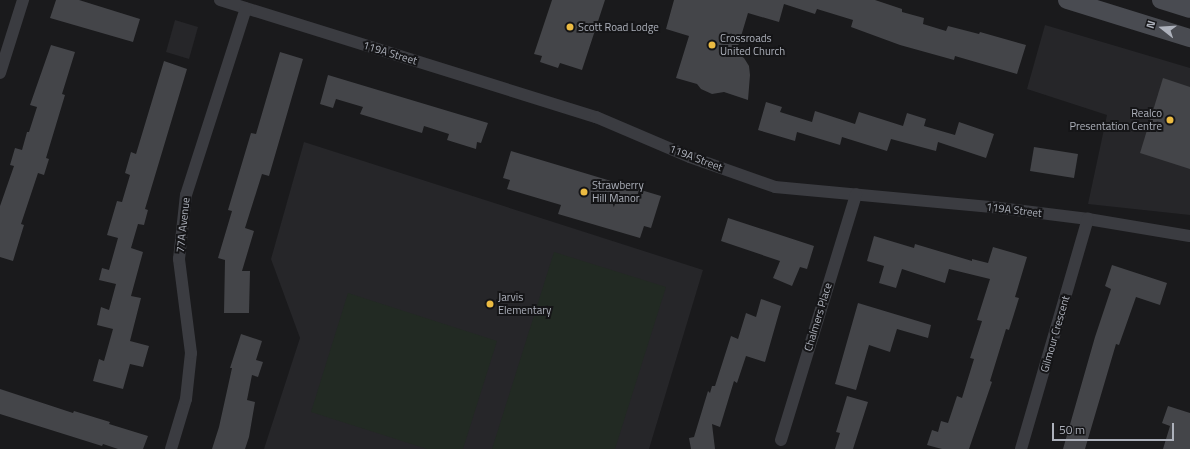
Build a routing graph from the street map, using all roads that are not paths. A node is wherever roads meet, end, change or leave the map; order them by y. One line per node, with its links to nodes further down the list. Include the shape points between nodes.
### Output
1 (24, 0): 8 (street)
2 (220, 0): 5 (street, 119A Street)
3 (1067, 0): 7 (main road)
4 (1161, 0): 6 (main road)
5 (246, 8): 9 (street, 119A Street, via 596,117 690,157 776,187); 13 (street, 77A Avenue, via 186,195 179,259 191,353 186,399)
6 (1190, 9)
7 (1190, 38)
8 (0, 73)
9 (856, 194): 10 (street, 119A Street); 12 (street, Chalmers Place)
10 (1088, 219): 11 (street, 119A Street); 14 (street, Gilmour Crescent)
11 (1190, 236)
12 (781, 440)
13 (171, 449)
14 (1021, 449)

